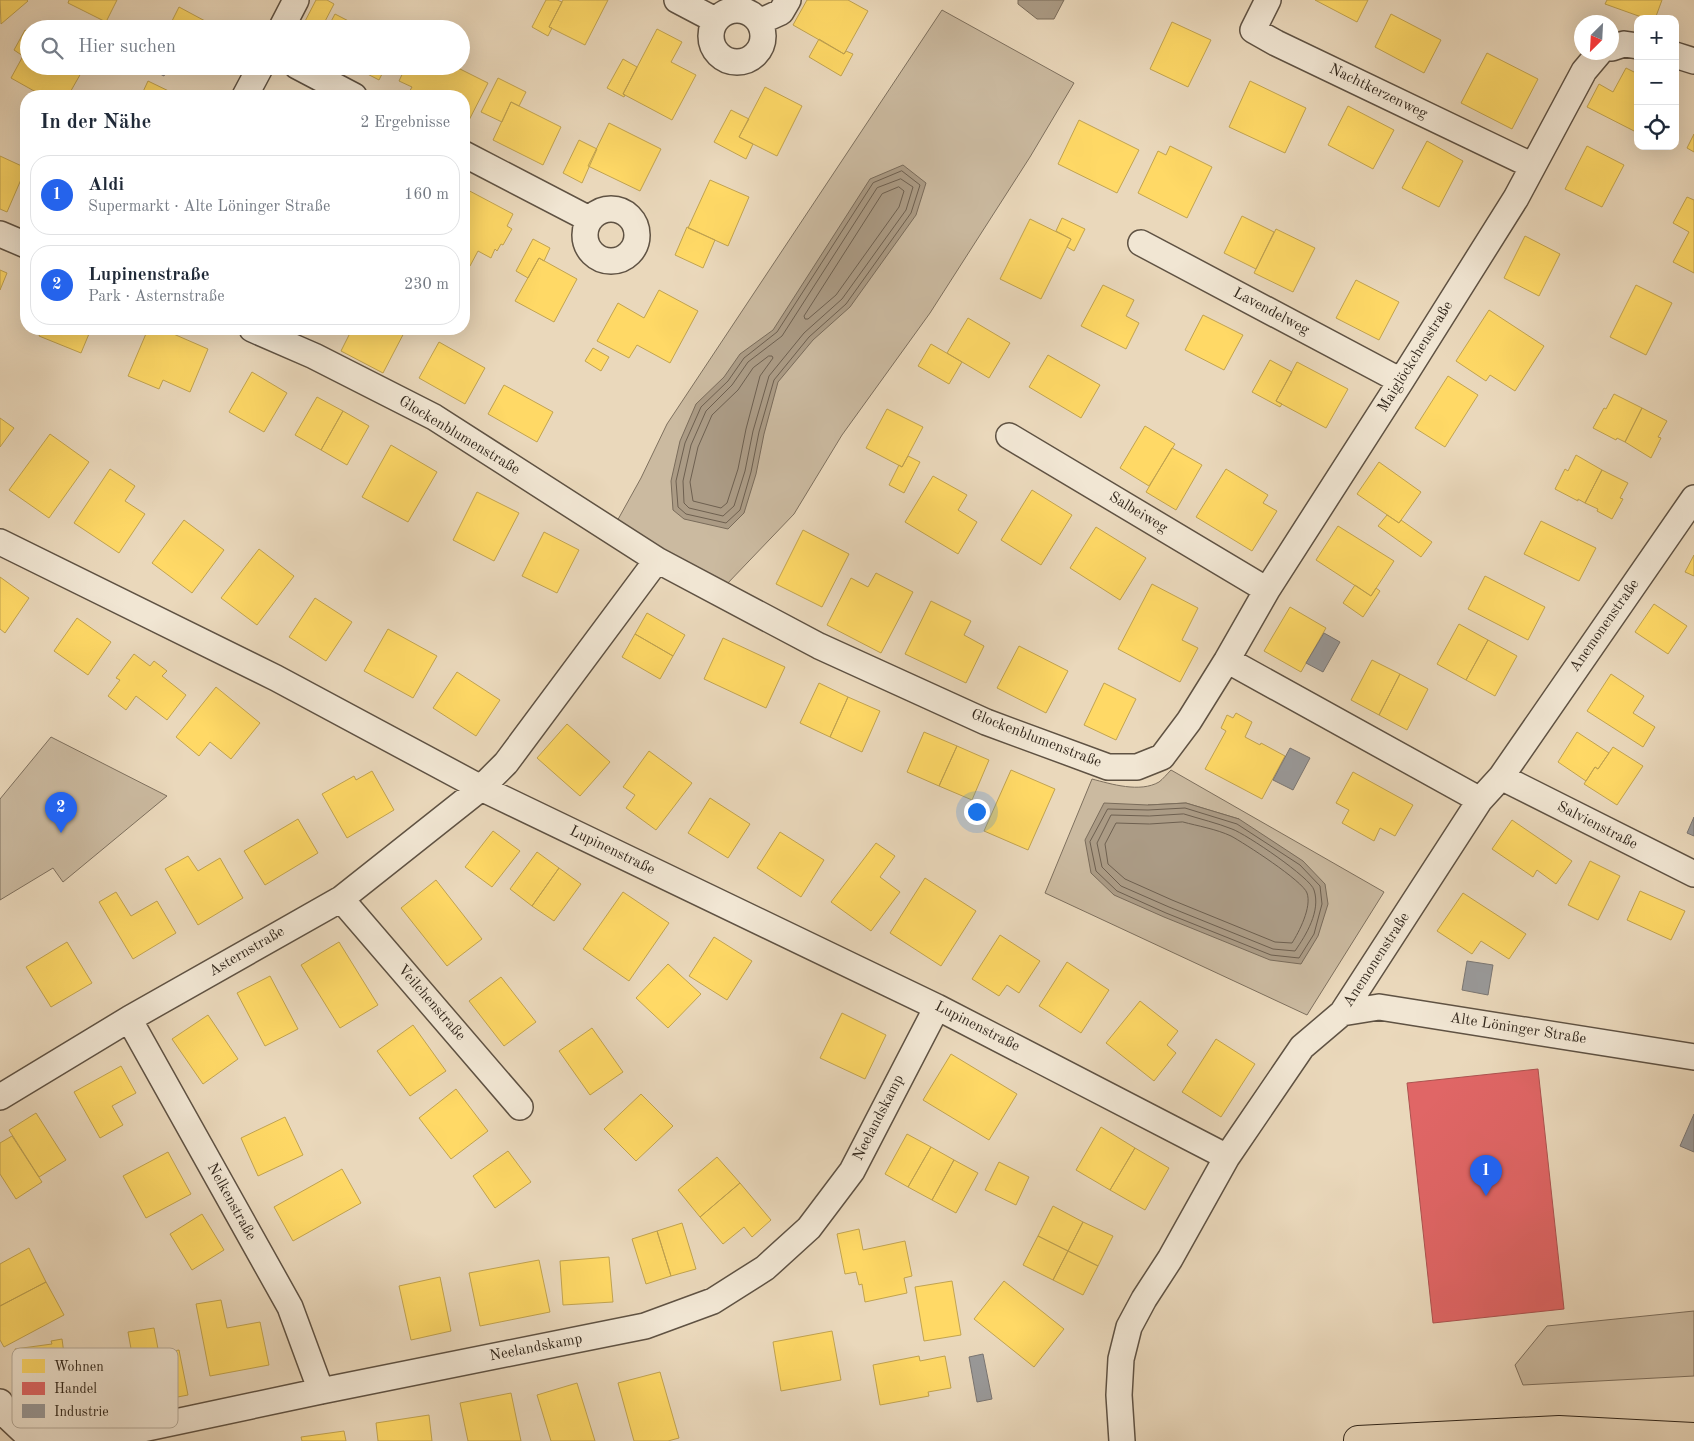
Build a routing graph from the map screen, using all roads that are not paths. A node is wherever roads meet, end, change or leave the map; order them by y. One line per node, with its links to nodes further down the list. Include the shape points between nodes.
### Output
1 (296, 0): 5 (street)
2 (677, 0): 6 (street)
3 (788, 0): 7 (street, via 781,12)
4 (1268, 0): 18 (street, Nachtkerzenweg, via 1253,30)
5 (286, 20)
6 (716, 20): 7 (street, via 728,11 741,9 754,15); 7 (street, via 710,39 720,57 730,62 754,57 762,47 764,37)
7 (759, 22)
8 (1634, 45): 9 (street)
9 (1619, 46)
10 (1679, 56): 12 (street)
11 (1593, 60): 18 (street, Maiglöckchenstraße, via 1584,71)
12 (1694, 61)
13 (256, 75): 15 (street)
14 (314, 75): 16 (street)
15 (247, 90)
16 (343, 90)
17 (470, 157): 19 (street)
18 (1533, 166): 24 (street, Maiglöckchenstraße)
19 (589, 219)
20 (0, 234): 21 (street)
21 (20, 242)
22 (1142, 243): 24 (street, Lavendelweg)
23 (266, 335): 28 (street, Glockenblumenstraße, via 434,417)
24 (1401, 381): 29 (street, Maiglöckchenstraße)
25 (1009, 436): 29 (street, Salbeiweg)
26 (1694, 498): 31 (street, Anemonenstraße)
27 (0, 542): 32 (street, Lupinenstraße, via 276,678)
28 (657, 560): 30 (street, Glockenblumenstraße, via 819,646 986,722 1108,767 1137,768 1162,757); 32 (street, via 506,763)
29 (1267, 590): 30 (street, Maiglöckchenstraße)
30 (1227, 660): 33 (street)
31 (1501, 777): 33 (street, Anemonenstraße); 34 (street, Salvienstraße)
32 (481, 788): 35 (street, Asternstraße); 36 (street, Lupinenstraße)
33 (1480, 800): 37 (street, Anemonenstraße)
34 (1694, 874)
35 (341, 899): 38 (street, Asternstraße); 41 (street, Veilchenstraße)
36 (937, 1006): 42 (street, Lupinenstraße); 43 (street, Neelandskamp, via 852,1170 809,1228 764,1268 713,1301 646,1326)
37 (1342, 1013): 39 (street, Alte Löninger Straße, via 1379,1007); 42 (street, Anemonenstraße, via 1302,1047)
38 (129, 1020): 40 (street, Asternstraße); 43 (street, Nelkenstraße, via 290,1307)
39 (1694, 1057)
40 (0, 1097)
41 (520, 1107)
42 (1227, 1157): 51 (street, Anemonenstraße, via 1129,1327 1121,1358 1118,1395)
43 (321, 1392): 46 (street, Neelandskamp)
44 (0, 1402): 45 (street, Neelandskamp)
45 (12, 1421)
46 (178, 1422)
47 (20, 1428): 48 (street, Neelandskamp, via 58,1440 91,1440)
48 (148, 1428)
49 (1694, 1437): 50 (highway, via 1558,1430)
50 (1358, 1440)
51 (1122, 1441)

